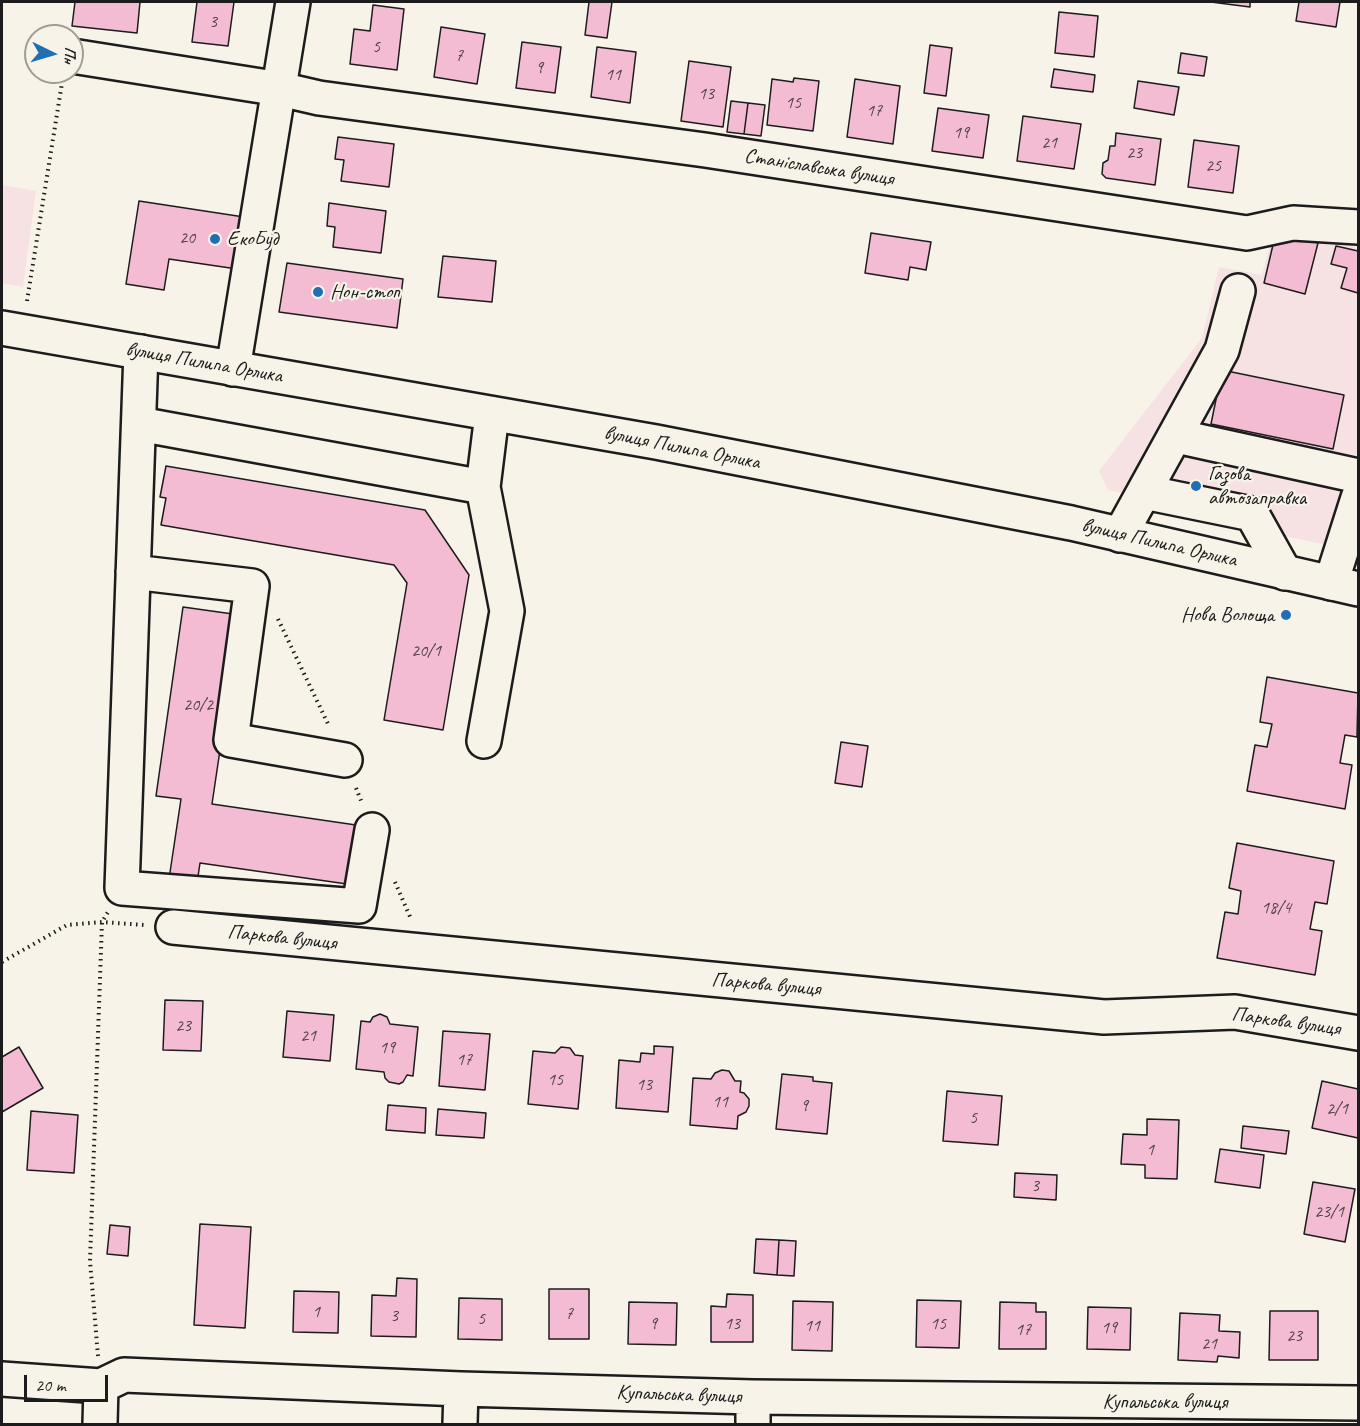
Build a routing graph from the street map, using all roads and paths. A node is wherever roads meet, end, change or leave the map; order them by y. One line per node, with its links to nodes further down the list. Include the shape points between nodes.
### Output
1 (293, 2): 4 (street)
2 (84, 58): 4 (street, Станіславська вулиця)
3 (62, 84): 7 (path)
4 (280, 89): 5 (street, Станіславська вулиця, via 319,98 705,150 1247,233 1293,223); 9 (street)
5 (1359, 227)
6 (1238, 291): 12 (street, via 1222,350)
7 (12, 329): 8 (street, вулиця Пилипа Орлика)
8 (141, 352): 9 (street, вулиця Пилипа Орлика); 11 (street)
9 (233, 369): 10 (street, вулиця Пилипа Орлика)
10 (492, 414): 14 (street); 17 (street, вулиця Пилипа Орлика, via 656,442)
11 (139, 424): 14 (street); 18 (street)
12 (1176, 436): 13 (street); 15 (street)
13 (1359, 476)
14 (483, 486): 21 (street, via 507,611)
15 (1144, 492): 17 (street); 19 (street, via 1252,514)
16 (1359, 498): 20 (street)
17 (1120, 535): 19 (street, вулиця Пилипа Орлика)
18 (133, 572): 22 (street, via 252,586 231,740); 23 (street, via 122,888 359,906)
19 (1285, 573): 20 (street, вулиця Пилипа Орлика)
20 (1345, 586)
21 (484, 741)
22 (345, 760)
23 (372, 830)
24 (102, 921): 25 (path); 26 (path, via 67,925); 29 (path, via 90,1260)
25 (173, 927): 27 (street, Паркова вулиця, via 1104,1017 1235,1012)
26 (2, 962)
27 (1359, 1033)
28 (2, 1379): 29 (street, Купальська вулиця)
29 (101, 1386): 30 (street, Купальська вулиця, via 124,1375); 34 (street)
30 (461, 1389): 32 (street, Купальська вулиця); 35 (street)
31 (1359, 1403): 33 (street, Купальська вулиця)
32 (753, 1411): 33 (street, Купальська вулиця)
33 (1048, 1413)
34 (100, 1425)
35 (460, 1425)

